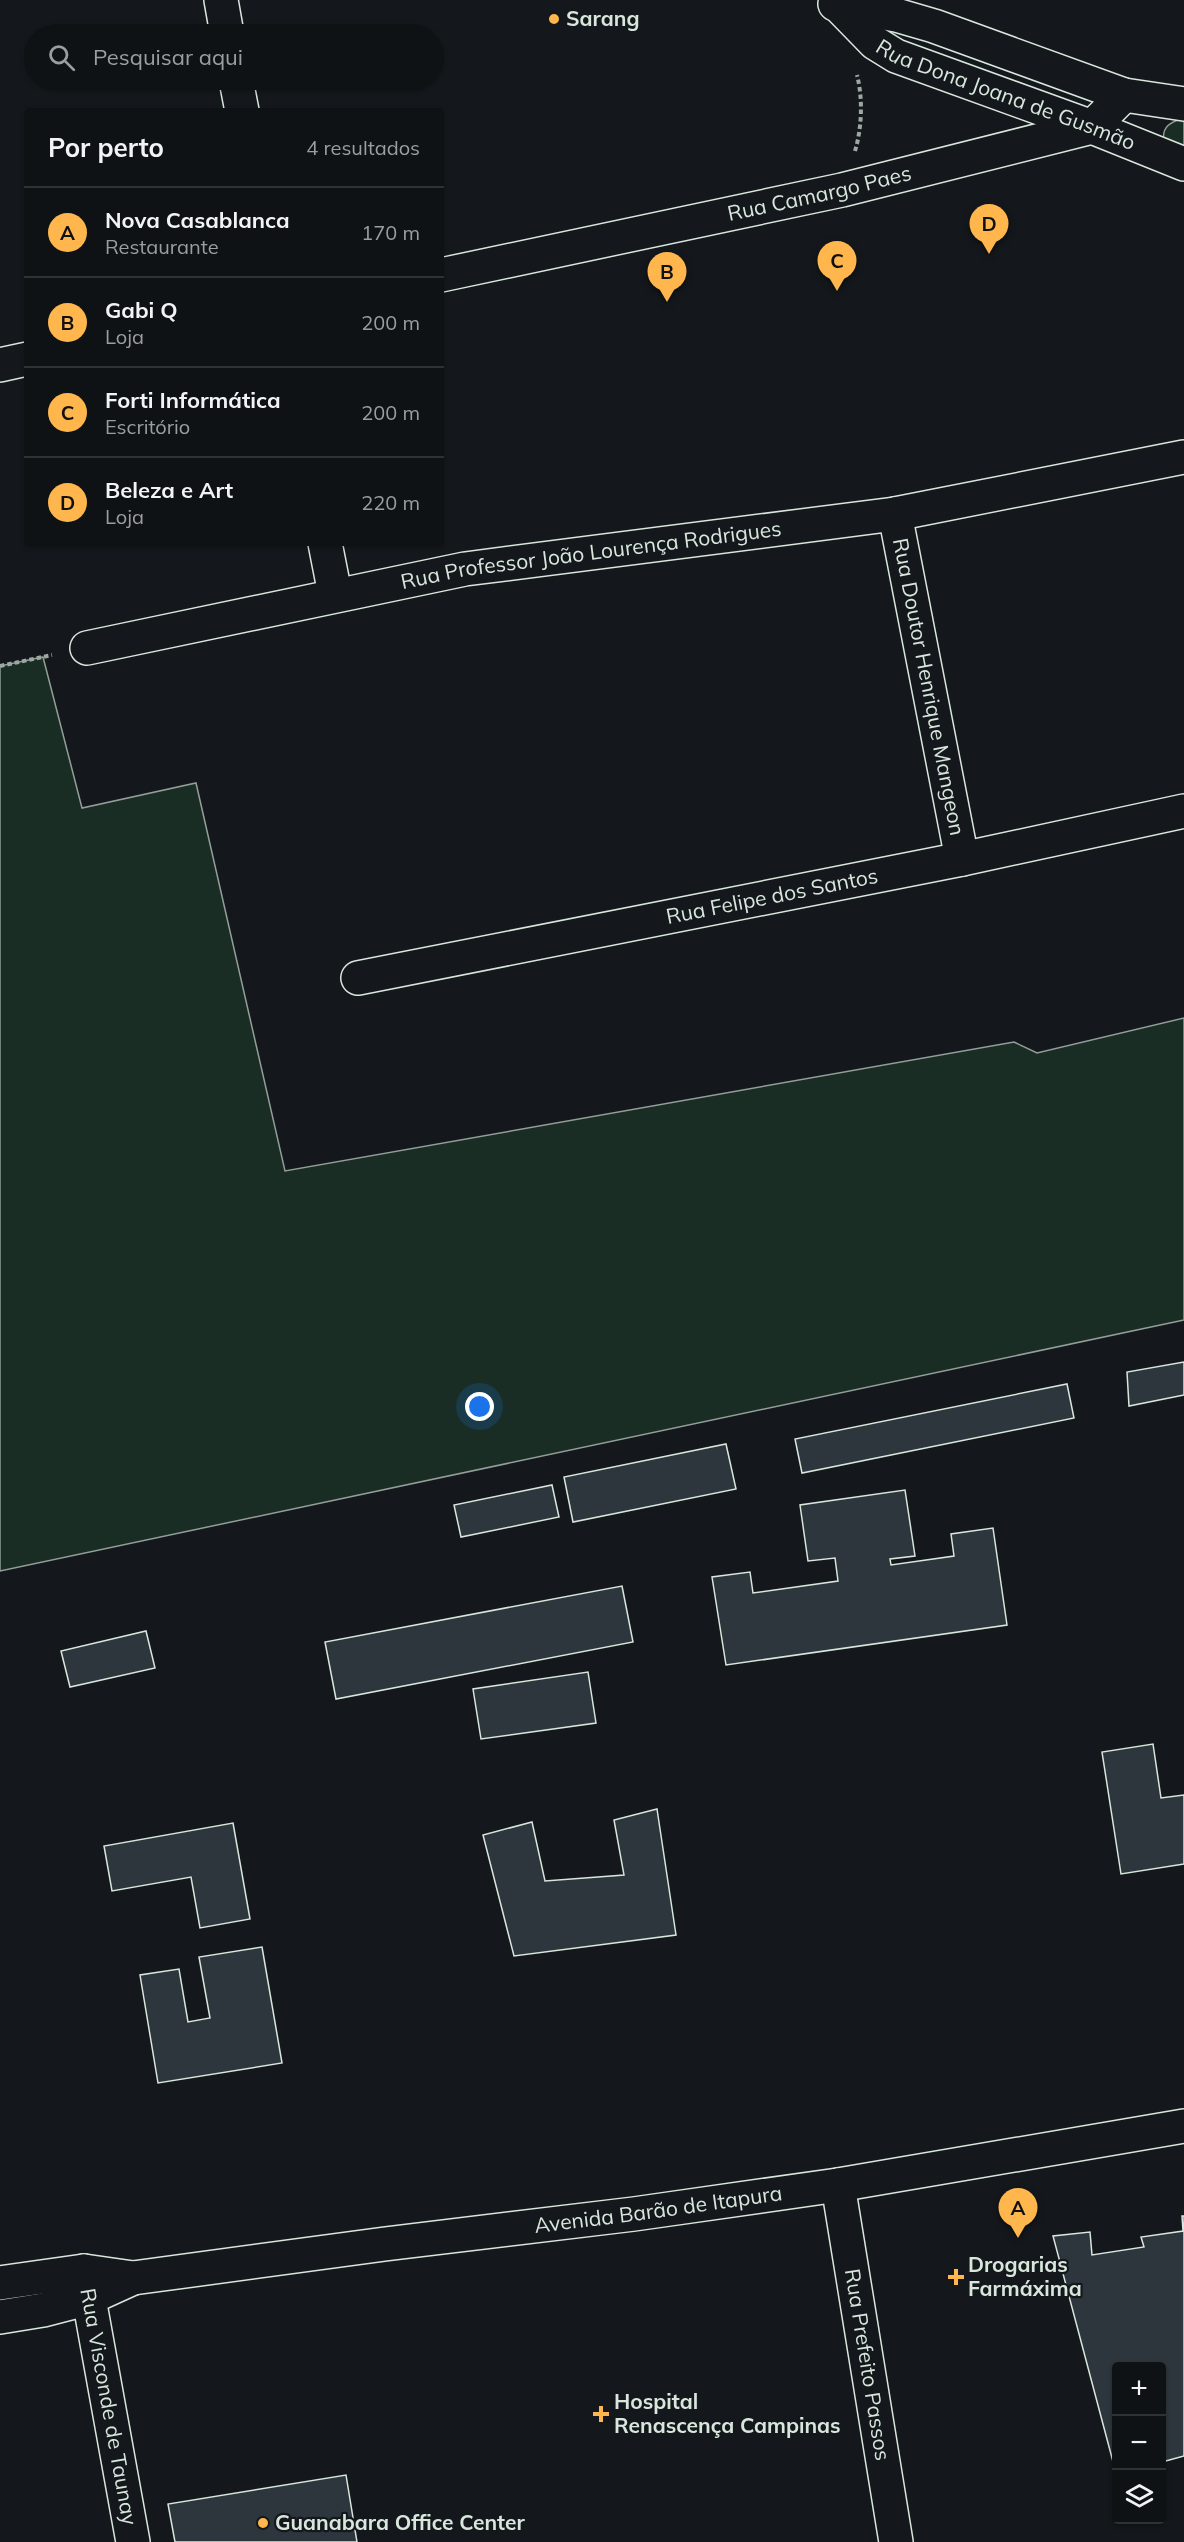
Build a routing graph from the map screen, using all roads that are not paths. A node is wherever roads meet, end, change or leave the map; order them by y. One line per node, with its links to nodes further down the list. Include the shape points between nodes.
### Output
1 (221, 0): 3 (street)
2 (831, 3): 5 (street, Rua Dona Joana de Gusmão, via 934,26); 8 (street, Rua Dona Joana de Gusmão, via 875,43 896,56)
3 (225, 24)
4 (238, 90): 7 (street)
5 (1124, 95): 6 (street); 8 (street)
6 (1184, 104)
7 (241, 108)
8 (1092, 127): 9 (street, Rua Dona Joana de Gusmão); 10 (street, Rua Camargo Paes, via 842,190)
9 (1184, 164)
10 (444, 274)
11 (24, 360): 12 (street)
12 (0, 365)
13 (1184, 457): 14 (street, Rua Professor João Lourença Rodrigues)
14 (895, 514): 16 (street, Rua Professor João Lourença Rodrigues, via 465,568); 19 (street, Rua Doutor Henrique Mangeon)
15 (326, 546): 16 (street)
16 (335, 594): 17 (street, Rua Professor João Lourença Rodrigues)
17 (87, 648)
18 (1184, 811): 19 (street, Rua Felipe dos Santos)
19 (962, 859): 20 (street, Rua Felipe dos Santos)
20 (358, 978)
21 (1184, 2126): 22 (street, Avenida Barão de Itapura)
22 (838, 2185): 24 (street, Avenida Barão de Itapura); 27 (street, Rua Prefeito Passos)
23 (0, 2283): 24 (street, Avenida Barão de Itapura)
24 (87, 2284): 25 (street, Avenida Barão de Itapura, via 43,2310); 26 (street, Rua Visconde de Taunay)
25 (0, 2317)
26 (133, 2542)
27 (896, 2542)

